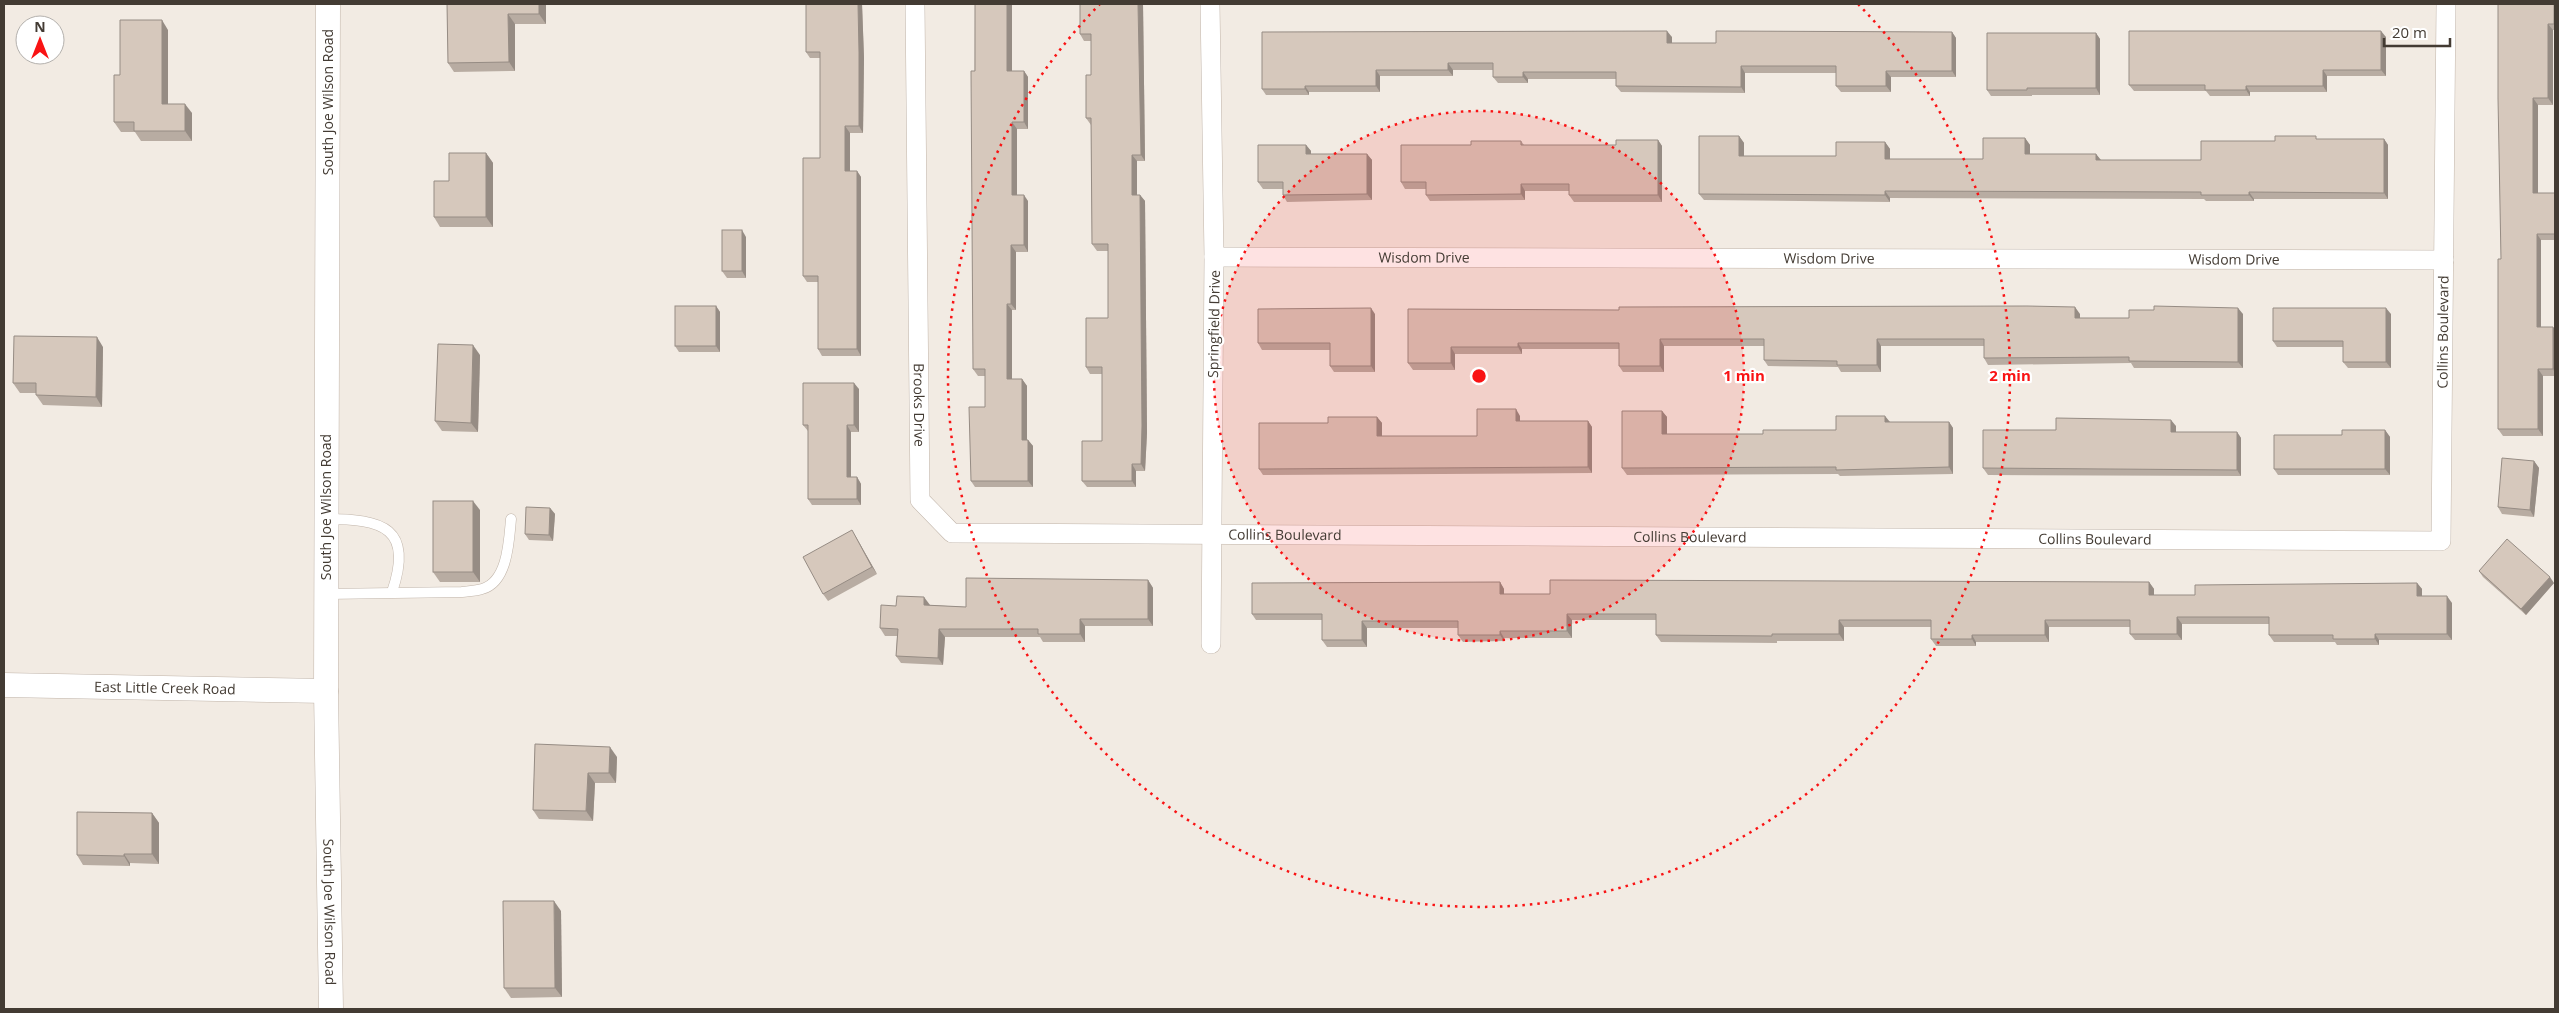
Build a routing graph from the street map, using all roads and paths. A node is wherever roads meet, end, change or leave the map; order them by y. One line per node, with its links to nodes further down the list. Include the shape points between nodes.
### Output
1 (328, 4): 7 (street, South Joe Wilson Road)
2 (916, 4): 9 (street, Brooks Drive, via 920,500 952,533)
3 (1210, 4): 5 (street, Springfield Drive)
4 (2446, 4): 6 (street, Collins Boulevard)
5 (1214, 257): 6 (street, Wisdom Drive); 9 (street, Springfield Drive)
6 (2444, 260): 9 (street, Collins Boulevard, via 2441,541)
7 (326, 519): 10 (lane, via 377,523 390,534 397,542 400,555); 11 (street, South Joe Wilson Road)
8 (511, 520): 10 (lane, via 503,566 496,580 484,589)
9 (1212, 535): 12 (street, Springfield Drive)
10 (392, 592): 11 (lane)
11 (326, 594): 14 (street, South Joe Wilson Road)
12 (1211, 644)
13 (4, 685): 14 (street, East Little Creek Road)
14 (326, 691): 15 (street, South Joe Wilson Road)
15 (331, 1009)

